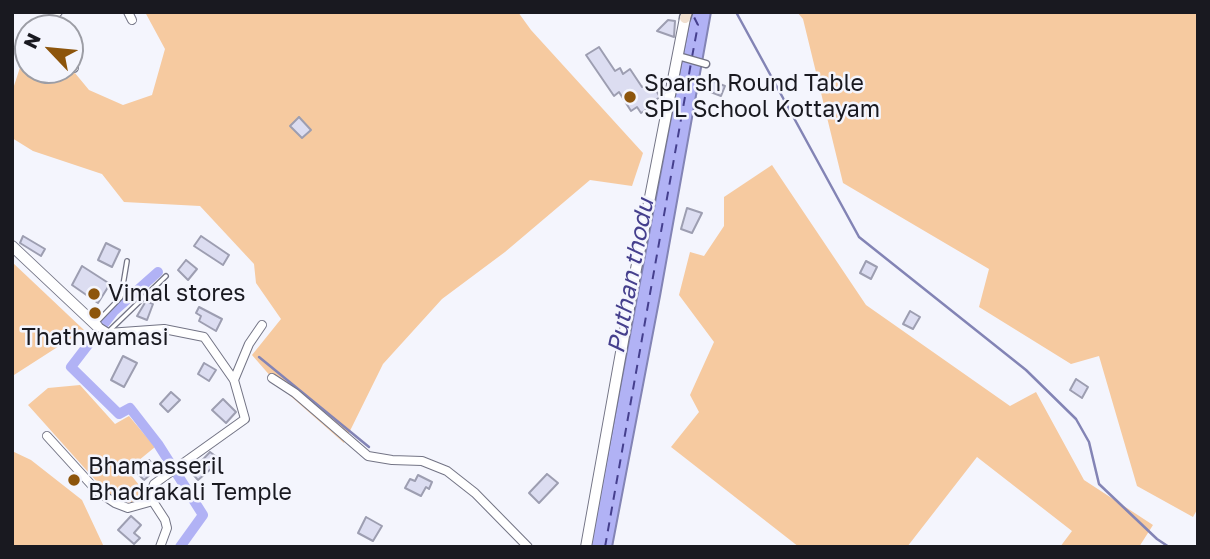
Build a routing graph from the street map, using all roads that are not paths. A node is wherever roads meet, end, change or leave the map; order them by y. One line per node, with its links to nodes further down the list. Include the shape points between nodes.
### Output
1 (686, 15): 2 (street)
2 (678, 56): 3 (street); 15 (street)
3 (705, 64)
4 (12, 246): 8 (street)
5 (127, 261): 8 (lane, via 121,297)
6 (166, 276): 8 (lane)
7 (262, 325): 10 (street)
8 (101, 328): 10 (street, via 164,329 204,337)
9 (272, 378): 14 (street, via 368,456 422,461 447,471)
10 (234, 380): 12 (street, via 245,419 154,484)
11 (47, 436): 12 (street, via 97,491 115,503 128,508)
12 (153, 501): 13 (street, via 166,520)
13 (160, 547)
14 (528, 547)
15 (586, 547)

